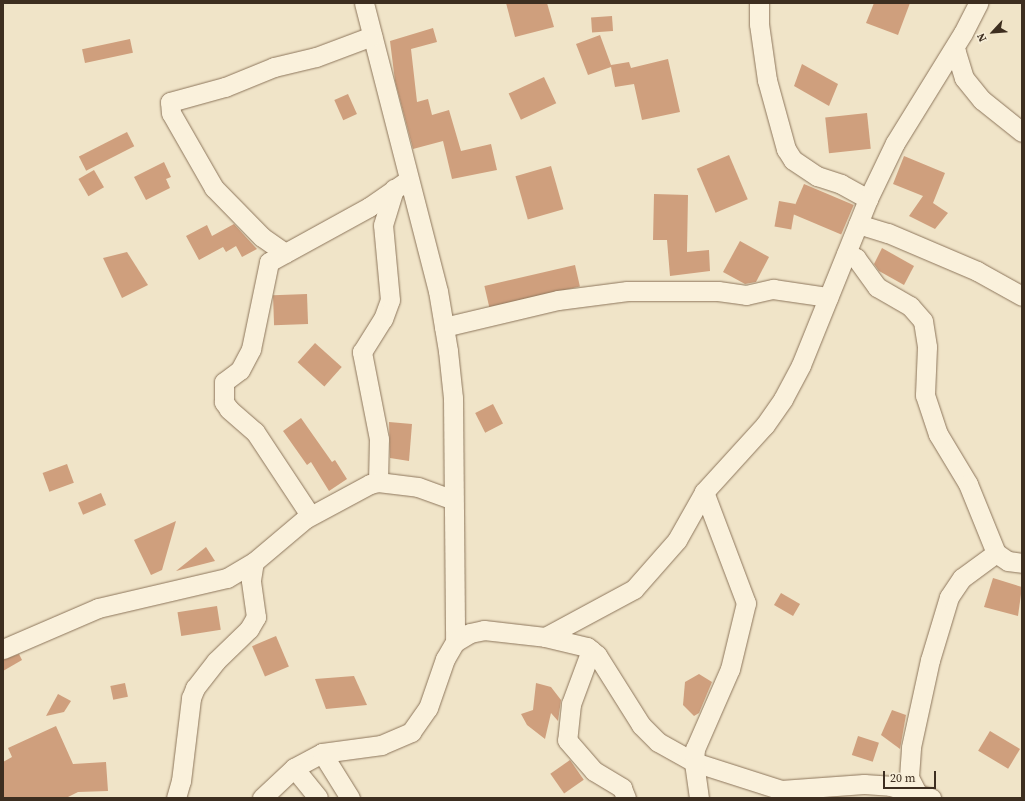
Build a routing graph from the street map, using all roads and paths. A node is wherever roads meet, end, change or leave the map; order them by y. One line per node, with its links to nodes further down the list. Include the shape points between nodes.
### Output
1 (364, 3): 4 (street)
2 (759, 3): 8 (street, via 759,24 767,80 786,150 793,160 817,176 841,184)
3 (978, 3): 5 (street)
4 (372, 36): 7 (street); 10 (street, via 316,57 274,67 225,87 170,102 171,113 214,188 262,237)
5 (952, 52): 6 (street, via 956,52 964,78 982,100); 8 (street, via 899,134)
6 (1022, 132)
7 (401, 185): 10 (street); 14 (street); 15 (street, via 383,224 390,300 383,319 362,352 379,439)
8 (868, 199): 9 (street)
9 (858, 224): 11 (street); 12 (street, via 888,232 977,271)
10 (285, 253): 18 (street, via 269,262 251,349 246,362 224,382 222,390 229,409 256,432)
11 (846, 254): 13 (street); 19 (street, via 856,258 877,287 910,306 923,321 927,347 924,386 926,402 942,442 970,489)
12 (1022, 296)
13 (828, 297): 14 (street, via 773,290 746,295 718,291 627,291 558,300); 16 (street, via 783,399 765,425)
14 (444, 327): 17 (street, via 453,398)
15 (378, 482): 17 (street, via 418,487); 18 (street)
16 (704, 492): 22 (street, via 677,540 634,589); 27 (street, via 746,603 730,669 700,733)
17 (453, 500): 23 (street)
18 (310, 515): 20 (street)
19 (996, 553): 21 (street, via 1008,561); 29 (street, via 962,578 949,597 930,660 911,747 909,777)
20 (254, 562): 24 (street, via 227,578 98,608); 30 (street, via 251,580 256,618 195,688 190,702 183,767)
21 (1022, 564)
22 (545, 637): 23 (street, via 484,630 470,633); 25 (street, via 571,642)
23 (455, 642): 26 (street, via 445,659 428,708 411,732 381,745)
24 (3, 650)
25 (591, 650): 27 (street, via 641,725 658,742); 34 (street, via 571,704 567,740 588,766 622,788)
26 (322, 753): 28 (street); 33 (street)
27 (694, 762): 29 (street, via 781,790 864,784); 35 (street)
28 (294, 768): 31 (street); 32 (street)
29 (924, 796)
30 (176, 798)
31 (262, 798)
32 (318, 798)
33 (350, 798)
34 (626, 798)
35 (699, 798)

